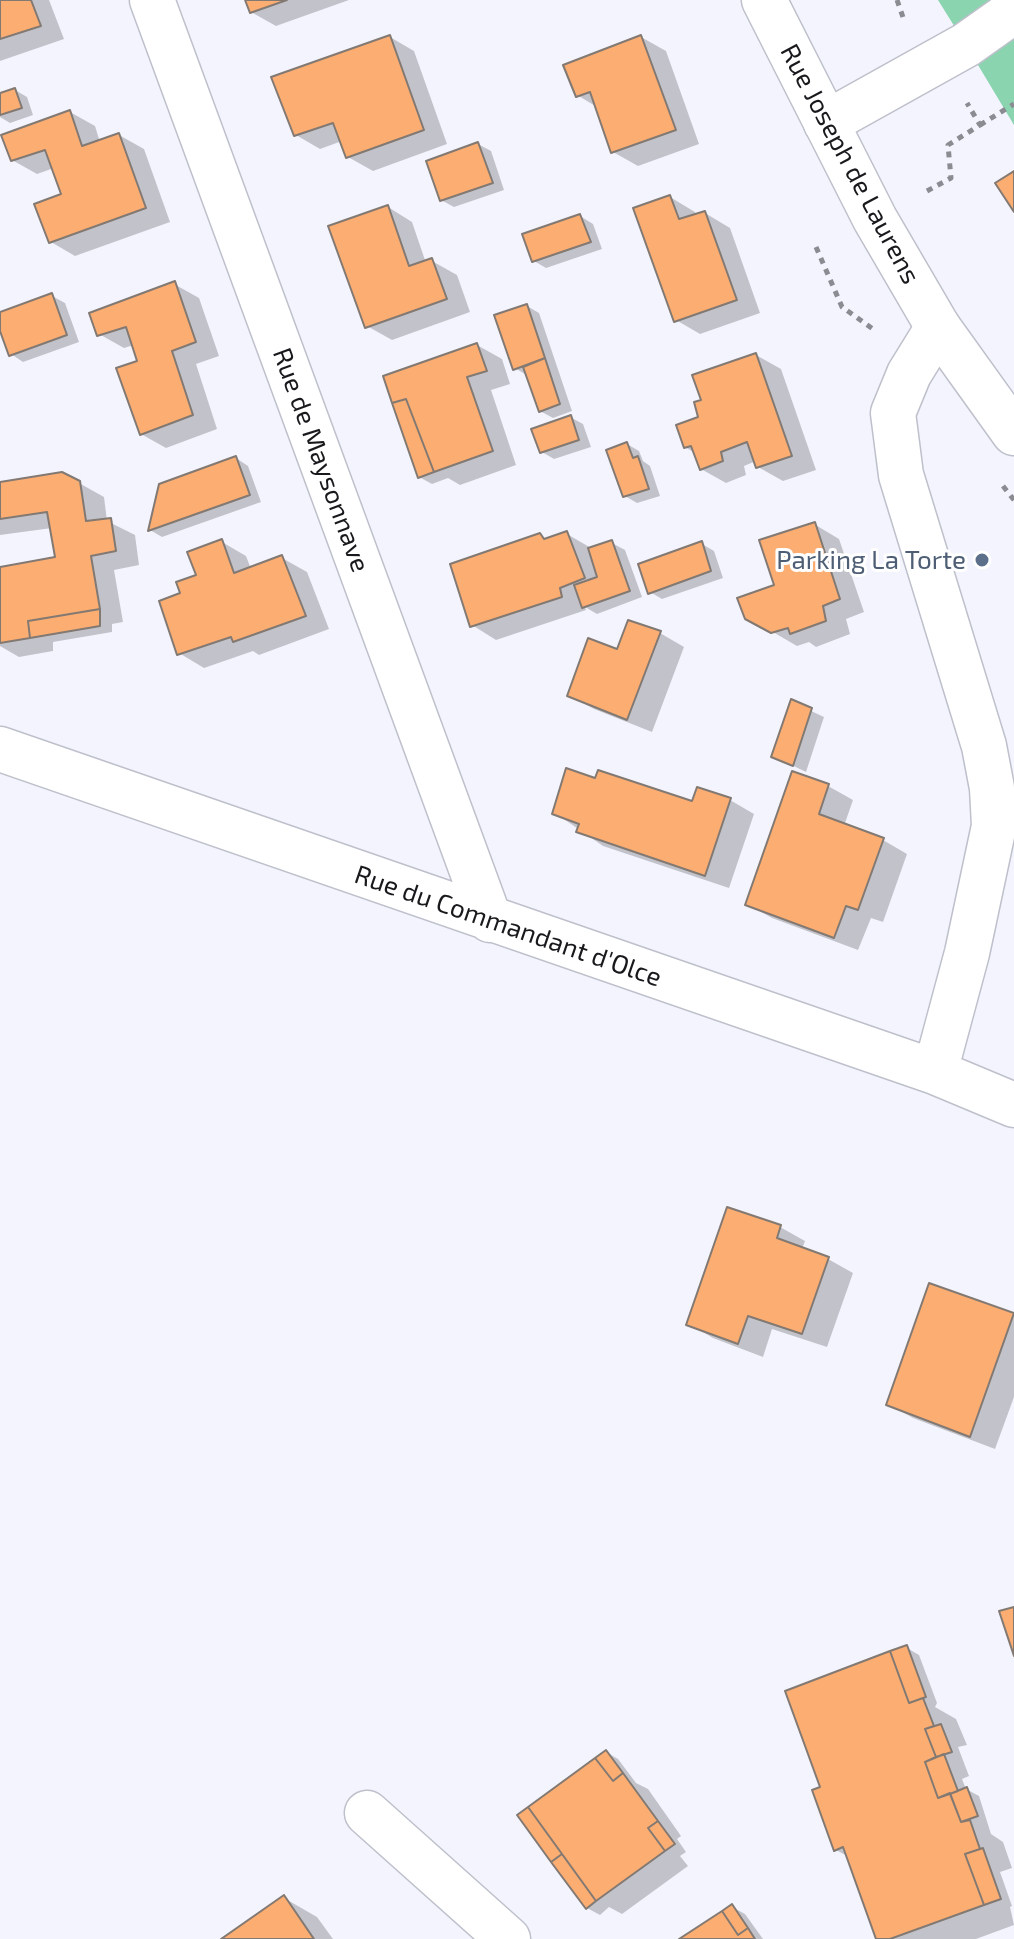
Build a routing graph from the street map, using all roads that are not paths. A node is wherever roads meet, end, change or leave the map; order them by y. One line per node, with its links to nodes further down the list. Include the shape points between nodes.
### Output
1 (152, 0): 8 (street, Rue de Maysonnave)
2 (764, 0): 4 (street, Rue Joseph de Laurens)
3 (1014, 11): 4 (street, via 966,45)
4 (826, 123): 5 (street, Rue Joseph de Laurens)
5 (938, 327): 6 (street, Rue Joseph de Laurens); 9 (street, via 893,413 901,475 984,746 994,826)
6 (1014, 433)
7 (0, 749): 8 (street, Rue du Commandant d'Olce)
8 (490, 920): 9 (street, Rue du Commandant d'Olce)
9 (935, 1072): 10 (street, Rue du Commandant d'Olce)
10 (1014, 1105)
11 (367, 1813): 12 (street)
12 (508, 1939)

